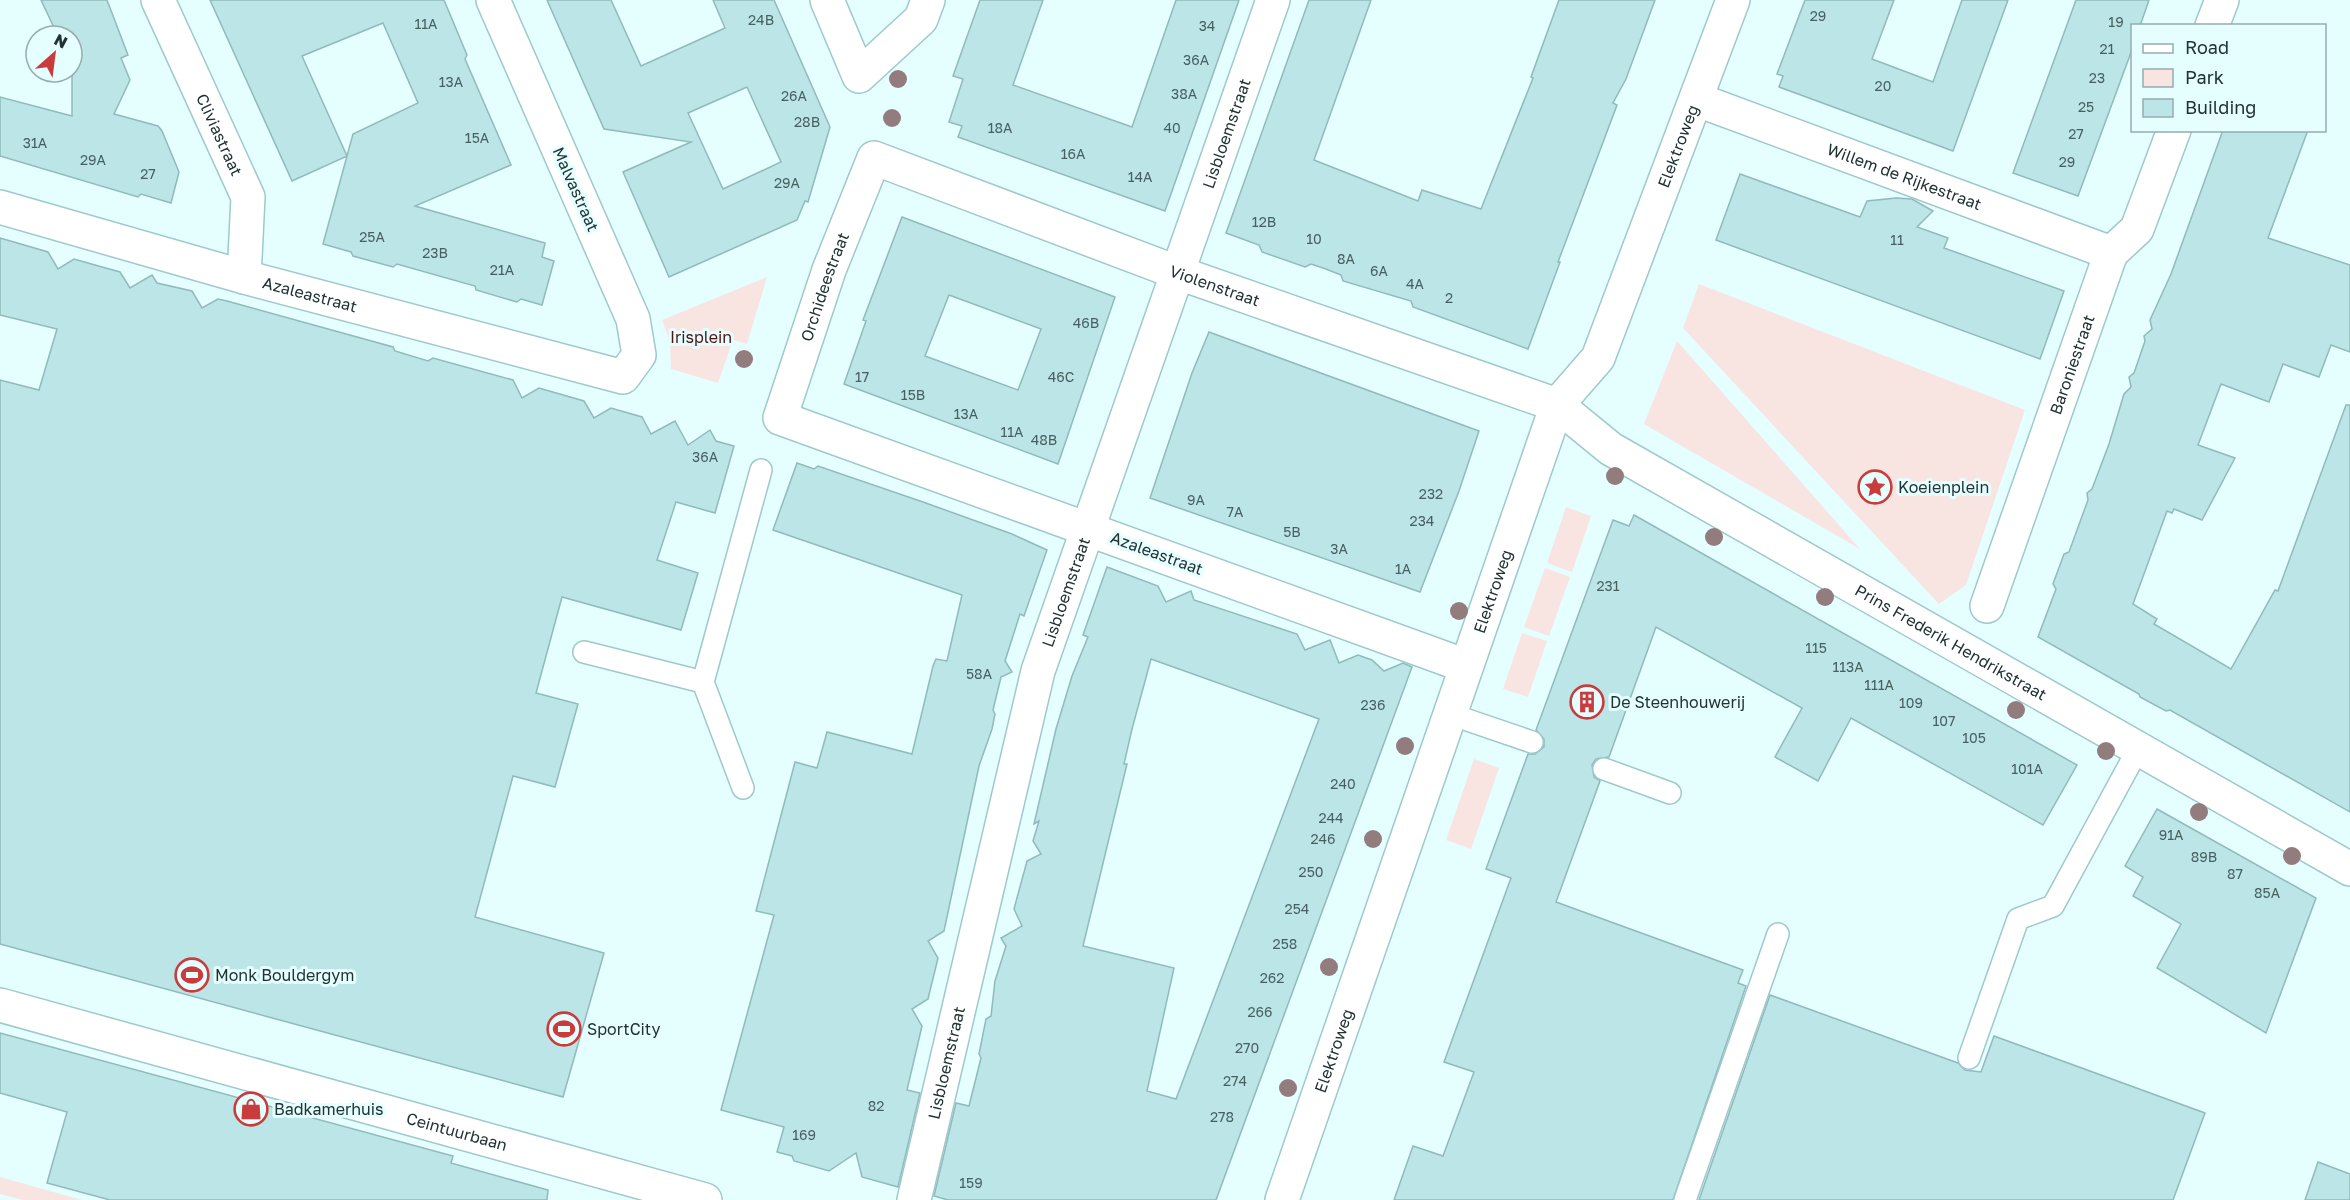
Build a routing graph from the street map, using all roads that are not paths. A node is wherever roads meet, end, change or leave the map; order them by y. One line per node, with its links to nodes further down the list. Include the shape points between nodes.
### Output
1 (158, 0): 15 (street, Cliviastraat, via 248,197)
2 (493, 0): 16 (street, Malvastraat, via 633,319 639,355)
3 (827, 0): 4 (street, via 859,76 921,19)
4 (928, 0)
5 (1273, 0): 14 (street, Lisbloemstraat)
6 (1733, 0): 9 (street, Elektroweg)
7 (2222, 0): 8 (street)
8 (2213, 24)
9 (1698, 100): 13 (street, Willem de Rijkestraat); 17 (street, Elektroweg, via 1598,358)
10 (2173, 132): 13 (street, Baroniestraat, via 2137,229)
11 (874, 158): 14 (street, Violenstraat); 18 (street, Orchideestraat, via 829,270)
12 (0, 207): 15 (street, Azaleastraat)
13 (2111, 253): 21 (street, Baroniestraat)
14 (1176, 272): 17 (street, Violenstraat); 20 (street, Lisbloemstraat)
15 (244, 277): 16 (street, Azaleastraat)
16 (623, 376)
17 (1557, 405): 23 (street, Elektroweg); 27 (street, Prins Frederik Hendrikstraat, via 1611,449)
18 (780, 418): 20 (street, Azaleastraat)
19 (761, 470): 24 (lane)
20 (1090, 528): 23 (street, Azaleastraat); 37 (street, Lisbloemstraat, via 1038,671)
21 (1987, 606)
22 (584, 652): 24 (lane)
23 (1466, 666): 25 (street, Elektroweg)
24 (703, 682): 29 (lane)
25 (1450, 714): 26 (lane); 38 (street, Elektroweg)
26 (1532, 742)
27 (2138, 749): 31 (street, Prins Frederik Hendrikstraat); 34 (lane, via 2053,906 2018,919)
28 (1604, 769): 30 (lane)
29 (743, 788)
30 (1670, 793)
31 (2350, 869)
32 (1778, 934): 39 (lane)
33 (0, 1005): 35 (street, Ceintuurbaan)
34 (1969, 1058)
35 (677, 1195): 36 (street, Ceintuurbaan)
36 (705, 1200)
37 (914, 1200)
38 (1282, 1200)
39 (1685, 1200)

